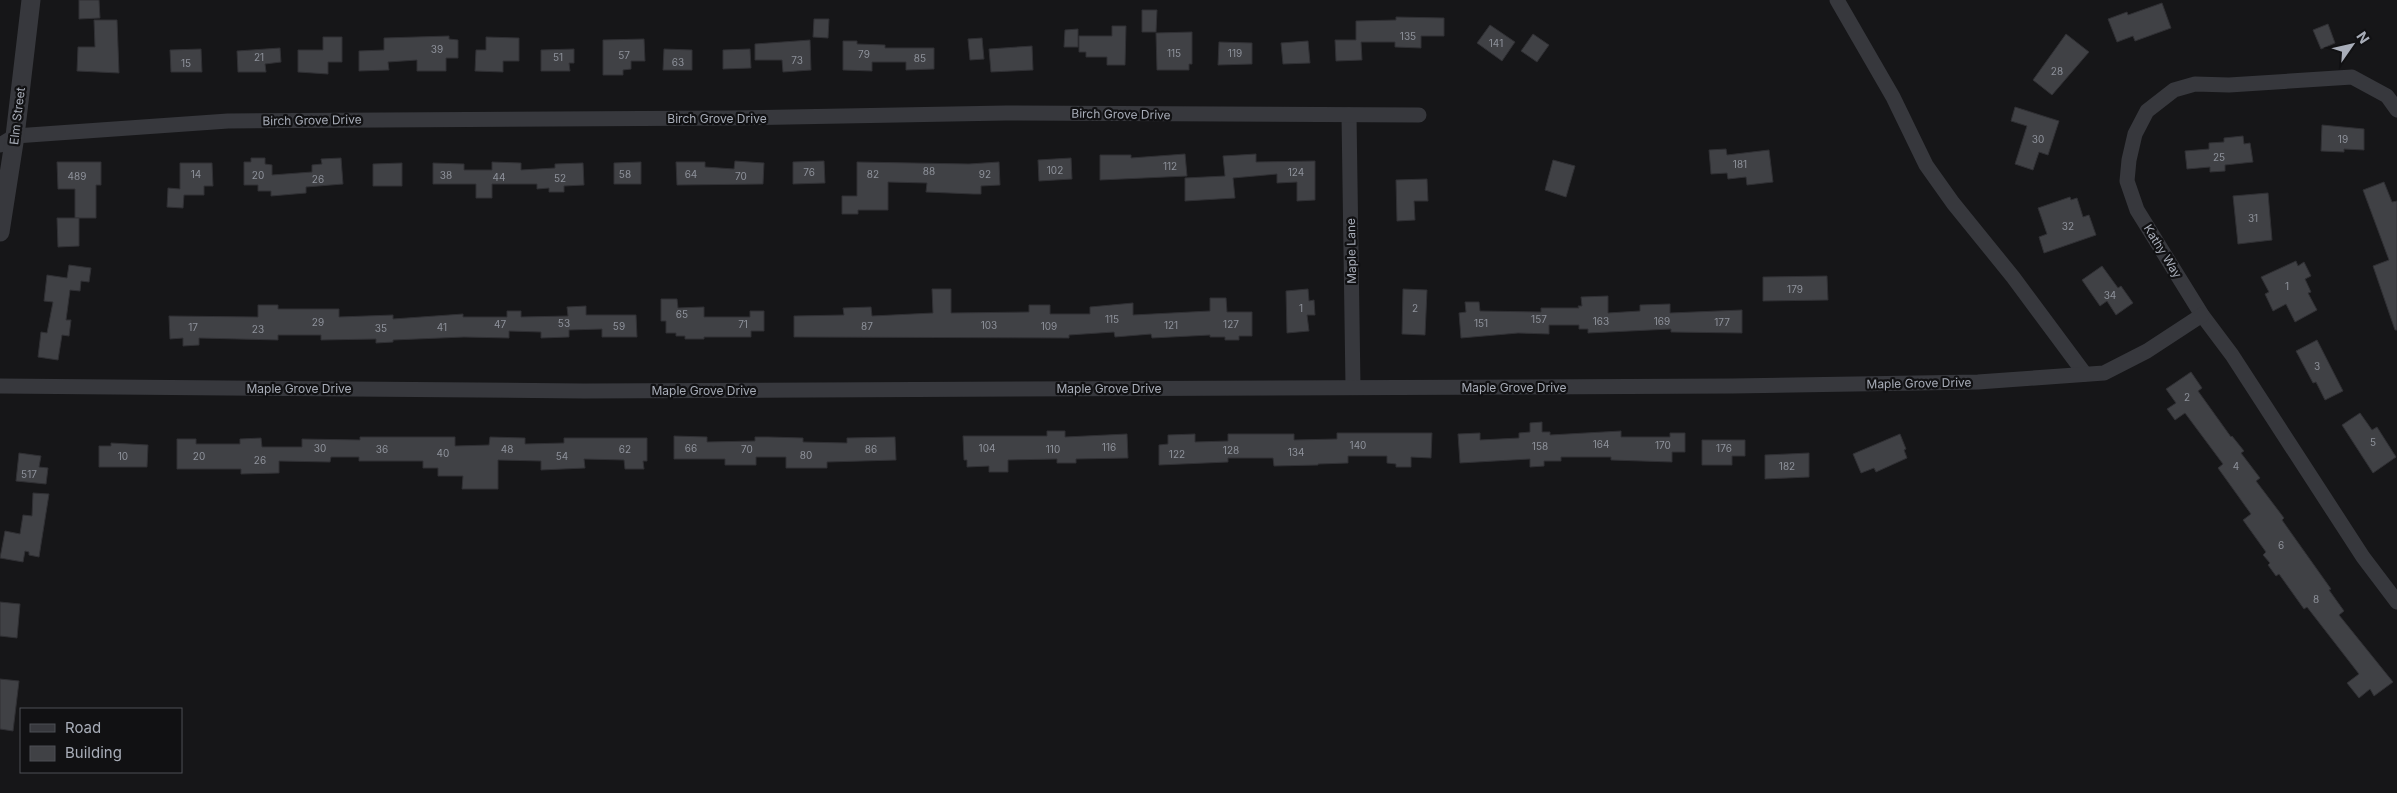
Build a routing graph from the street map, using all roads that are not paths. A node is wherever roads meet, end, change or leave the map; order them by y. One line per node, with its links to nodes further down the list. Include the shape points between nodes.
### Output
1 (31, 0): 6 (street, Elm Street)
2 (1837, 0): 9 (street, via 1893,97 1926,165)
3 (2397, 110): 8 (street, Kathy Way, via 2386,96 2352,77 2229,85 2195,84 2174,90 2147,111 2135,134 2128,181 2137,210)
4 (1349, 115): 5 (street, Birch Grove Drive); 6 (street, Birch Grove Drive, via 1006,113 228,121); 11 (street, Maple Lane)
5 (1419, 115)
6 (7, 140): 7 (street, Elm Street)
7 (0, 232)
8 (2202, 315): 9 (street, Maple Grove Drive, via 2147,351 2104,373); 12 (street, Kathy Way, via 2232,355 2363,557)
9 (2085, 374): 11 (street, Maple Grove Drive, via 1978,382)
10 (0, 386): 11 (street, Maple Grove Drive, via 574,390)
11 (1353, 387)
12 (2397, 602)

